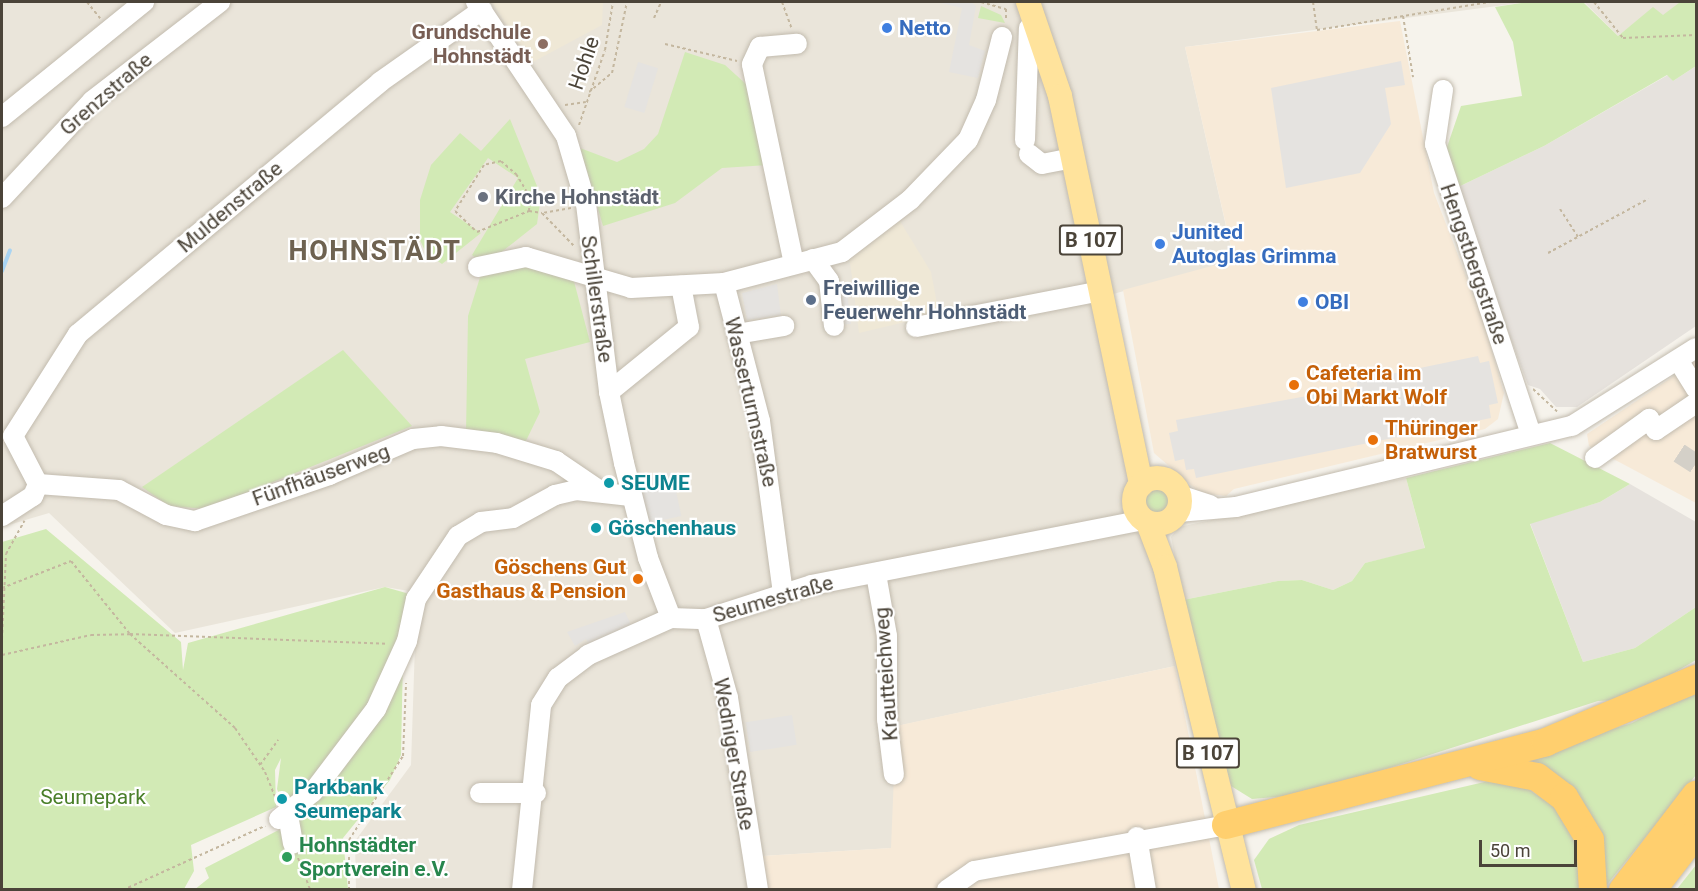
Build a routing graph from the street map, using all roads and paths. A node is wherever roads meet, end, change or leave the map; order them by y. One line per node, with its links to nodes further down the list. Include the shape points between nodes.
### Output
1 (87, 2): 16 (path)
2 (144, 2): 16 (street)
3 (220, 2): 31 (street, Grenzstraße, via 92,101)
4 (614, 2): 25 (path, Hohle, via 606,50)
5 (627, 2): 25 (path, via 612,73)
6 (661, 2): 15 (path)
7 (782, 2): 21 (path)
8 (981, 2): 12 (path)
9 (1313, 2): 14 (path, via 1317,30)
10 (1490, 2): 14 (path)
11 (1594, 2): 17 (path, via 1623,38)
12 (1015, 4): 18 (main road, B 107)
13 (479, 6): 27 (street, Schillerstraße); 57 (street, Muldenstraße, via 380,82 78,334)
14 (1403, 16): 23 (path)
15 (654, 18)
16 (108, 30): 28 (street)
17 (1696, 35)
18 (1036, 36): 30 (main road, B 107); 30 (street, via 1027,147 1042,164)
19 (1002, 38): 39 (street, via 978,122 949,163 854,245)
20 (665, 44): 22 (path)
21 (797, 44): 22 (street, via 760,47)
22 (752, 64): 39 (street)
23 (1413, 77)
24 (1443, 90): 52 (street, Hengstbergstraße, via 1435,144)
25 (589, 92): 26 (path, Hohle)
26 (586, 102): 27 (path); 29 (path, Hohle)
27 (549, 106): 33 (street, Schillerstraße, via 566,136)
28 (2, 117)
29 (575, 132)
30 (1073, 158): 44 (main road, B 107)
31 (2, 198)
32 (1648, 199): 37 (path)
33 (586, 204): 36 (path); 41 (street, Schillerstraße)
34 (1560, 209): 37 (path)
35 (529, 211): 35 (path, via 477,232 455,211 484,165 501,161 517,174 530,197); 36 (path)
36 (542, 213): 41 (path)
37 (1578, 237): 38 (path)
38 (1548, 253)
39 (804, 262): 42 (street); 46 (street, via 829,281 823,303)
40 (478, 267): 41 (street, via 526,257)
41 (592, 275): 43 (street, via 631,288); 53 (street, Schillerstraße)
42 (724, 283): 43 (street); 48 (street, Wasserturmstraße)
43 (681, 286): 53 (street, via 689,327)
44 (1102, 291): 47 (street); 59 (main road, B 107, via 1134,438)
45 (784, 326): 48 (street)
46 (834, 326)
47 (916, 327)
48 (737, 334): 67 (street, Wasserturmstraße, via 767,456)
49 (1696, 348): 50 (street)
50 (1678, 360): 51 (street); 56 (street, via 1584,422)
51 (1696, 389)
52 (1519, 390): 55 (path, via 1528,387 1549,408); 56 (street, Hengstbergstraße)
53 (609, 392): 62 (street, Schillerstraße)
54 (1696, 403): 58 (street, via 1656,430 1648,419)
55 (1566, 414)
56 (1531, 435): 63 (street, via 1236,507 1212,506)
57 (7, 438): 60 (street, Muldenstraße)
58 (1595, 458)
59 (1150, 482): 63 (main road, B 107, via 1172,483); 63 (main road, B 107, via 1134,503)
60 (35, 490): 61 (street, Fünfhäuserweg, via 119,490 166,515 195,520 329,475 413,439 441,436 497,443 556,461); 64 (street); 66 (path, via 6,554)
61 (600, 491): 62 (street, Fünfhäuserweg); 83 (street, Fünfhäuserweg, via 555,495 513,518 481,522 447,547 422,586 407,641 376,709 313,792)
62 (632, 496): 68 (street, Schillerstraße)
63 (1163, 514): 65 (street, Seumestraße); 84 (main road, B 107, via 1165,567)
64 (2, 516)
65 (876, 574): 67 (street, Seumestraße); 79 (street, Krautteichweg, via 887,636 887,719)
66 (3, 588): 70 (path, via 71,561); 71 (path)
67 (783, 593): 69 (street, Seumestraße)
68 (671, 618): 69 (street, Seumestraße); 80 (street, Seumestraße, via 588,655 550,687 541,705)
69 (706, 619): 92 (street, Wedniger Straße, via 728,698)
70 (130, 634): 72 (path); 73 (path, via 91,635); 77 (path, via 197,691)
71 (2, 639)
72 (383, 644)
73 (2, 655)
74 (406, 675): 90 (path, via 404,756 349,840)
75 (1696, 679): 78 (highway, via 1632,710)
76 (278, 740): 77 (path)
77 (260, 765): 83 (path)
78 (1472, 765): 84 (highway); 96 (highway, via 1537,777 1564,797 1590,840)
79 (894, 775)
80 (536, 793): 81 (street); 91 (street, Seumestraße)
81 (480, 794)
82 (1696, 795): 97 (highway)
83 (283, 817): 87 (street); 88 (path, via 201,859)
84 (1226, 825): 86 (street, via 1158,839); 95 (main road, B 107)
85 (1696, 833): 98 (highway)
86 (1137, 837): 93 (street, via 974,871); 94 (street)
87 (293, 844): 89 (path)
88 (123, 890)
89 (310, 890)
90 (349, 890)
91 (522, 890)
92 (758, 890)
93 (947, 890)
94 (1146, 890)
95 (1244, 890)
96 (1593, 890)
97 (1623, 890)
98 (1652, 890)

